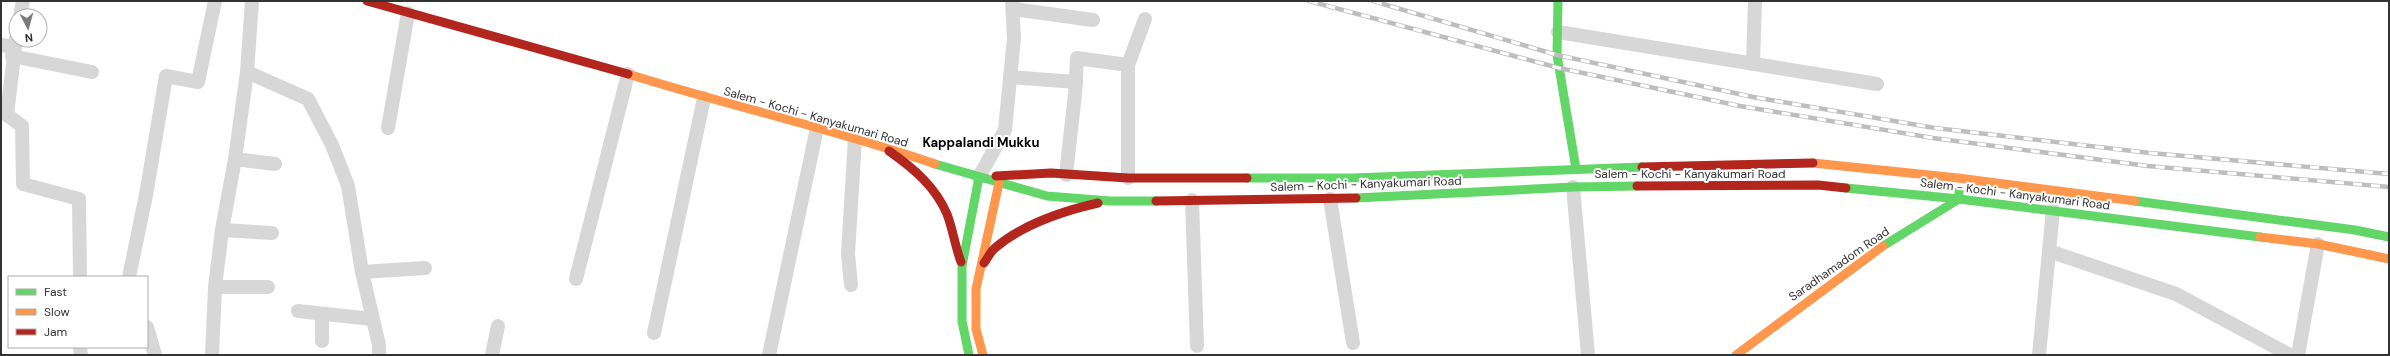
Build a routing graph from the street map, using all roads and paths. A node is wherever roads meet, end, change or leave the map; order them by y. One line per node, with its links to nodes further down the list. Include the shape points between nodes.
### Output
1 (215, 1): 52 (street, via 198,82 166,76)
2 (252, 1): 17 (street)
3 (367, 1): 6 (main road, Salem - Kochi - Kanyakumari Road)
4 (1558, 1): 11 (main road)
5 (1755, 1): 14 (street)
6 (391, 4): 8 (main road, Salem - Kochi - Kanyakumari Road)
7 (1012, 5): 10 (street); 19 (street, via 1014,38)
8 (408, 12): 18 (main road, Salem - Kochi - Kanyakumari Road); 23 (street)
9 (1145, 19): 15 (street)
10 (1094, 20)
11 (1558, 32): 14 (street); 29 (main road, via 1557,55)
12 (11, 48): 51 (street, via 7,115 22,126 23,184 79,199)
13 (14, 48): 16 (street)
14 (1753, 64): 21 (street)
15 (1128, 65): 20 (street, via 1077,58); 32 (street)
16 (92, 72)
17 (247, 72): 27 (street); 50 (street, via 308,99 332,145 348,186)
18 (628, 74): 22 (main road, Salem - Kochi - Kanyakumari Road); 53 (street)
19 (1010, 76): 20 (street); 31 (street, via 1005,130)
20 (1076, 82): 30 (street)
21 (1877, 84)
22 (704, 98): 24 (main road, Salem - Kochi - Kanyakumari Road); 62 (street)
23 (388, 128)
24 (817, 128): 25 (main road, Salem - Kochi - Kanyakumari Road); 70 (street)
25 (855, 138): 26 (main road, Salem - Kochi - Kanyakumari Road); 54 (street, via 848,254)
26 (880, 146): 31 (main road, Salem - Kochi - Kanyakumari Road); 47 (main road, via 924,177 937,193 947,215)
27 (235, 160): 28 (street); 41 (street)
28 (275, 164)
29 (1576, 169): 32 (main road, via 1352,178); 33 (main road, via 1813,163)
30 (1066, 175): 31 (main road, via 1051,173); 32 (main road)
31 (979, 177): 34 (main road, Salem - Kochi - Kanyakumari Road); 47 (main road)
32 (1128, 178)
33 (1958, 178): 37 (main road); 43 (main road, via 2356,230)
34 (999, 183): 39 (main road, Salem - Kochi - Kanyakumari Road, via 1047,196); 48 (main road)
35 (1573, 187): 36 (main road, Salem - Kochi - Kanyakumari Road); 37 (main road, Salem - Kochi - Kanyakumari Road, via 1818,185); 73 (street)
36 (1330, 199): 38 (main road, Salem - Kochi - Kanyakumari Road); 64 (street)
37 (1959, 199): 40 (main road, Salem - Kochi - Kanyakumari Road); 74 (main road, Saradhamadom Road, via 1888,242)
38 (1192, 200): 39 (main road, Salem - Kochi - Kanyakumari Road); 65 (street)
39 (1110, 201): 48 (main road, via 1079,207 1052,217 1008,239 994,250)
40 (2053, 210): 44 (main road, Salem - Kochi - Kanyakumari Road); 45 (street)
41 (222, 230): 42 (street); 55 (street)
42 (272, 233)
43 (2389, 237)
44 (2318, 244): 46 (main road, Salem - Kochi - Kanyakumari Road); 77 (street)
45 (2049, 251): 75 (street); 76 (street, via 2176,294)
46 (2389, 259)
47 (962, 266): 71 (main road, via 962,321)
48 (983, 266): 72 (main road, via 976,290 976,329)
49 (425, 268): 50 (street)
50 (362, 272): 59 (street)
51 (80, 276)
52 (129, 276)
53 (576, 279)
54 (851, 284)
55 (215, 287): 56 (street); 67 (street)
56 (268, 287)
57 (298, 311): 58 (street)
58 (322, 314): 59 (street); 63 (street)
59 (372, 318): 68 (street)
60 (498, 326): 69 (street)
61 (148, 330): 66 (street)
62 (654, 332)
63 (322, 341)
64 (1353, 343)
65 (1197, 346)
66 (155, 355)
67 (212, 355)
68 (379, 355)
69 (492, 355)
70 (770, 355)
71 (969, 355)
72 (983, 355)
73 (1588, 355)
74 (1736, 355)
75 (2039, 355)
76 (2290, 355)
77 (2298, 355)

